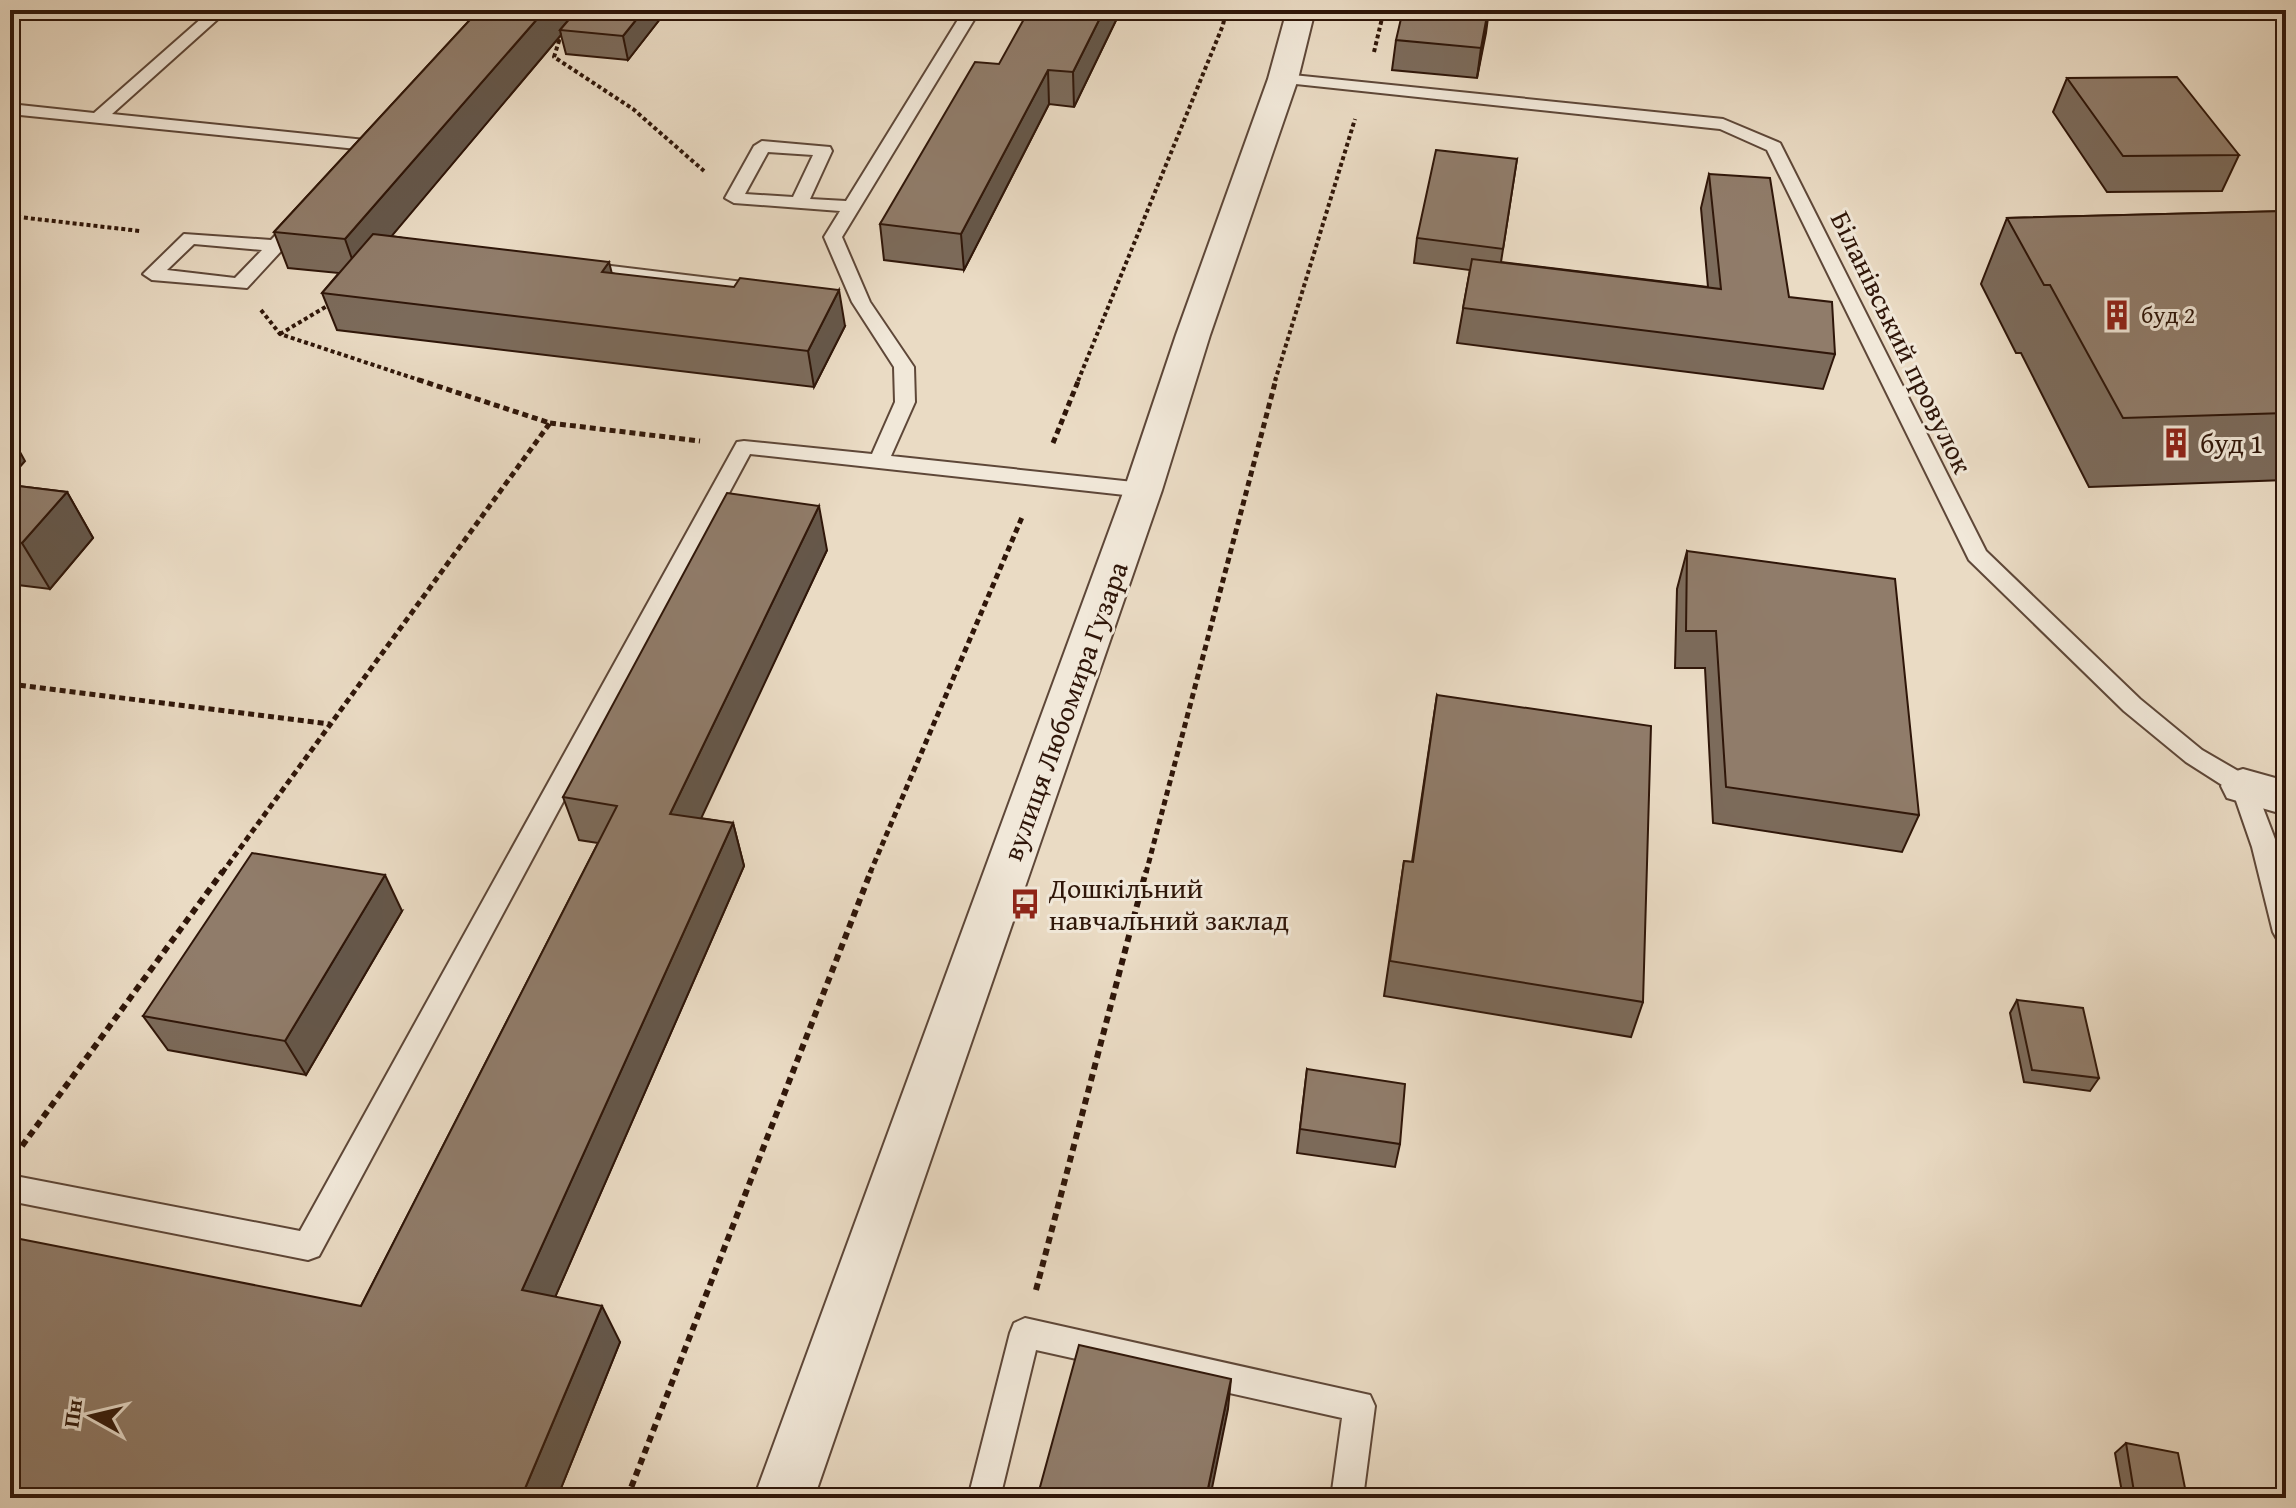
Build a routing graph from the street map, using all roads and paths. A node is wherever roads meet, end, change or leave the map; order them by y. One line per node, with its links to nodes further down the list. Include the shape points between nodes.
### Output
1 (220, 10): 10 (lane)
2 (972, 10): 15 (lane)
3 (1226, 10): 29 (path)
4 (1301, 10): 7 (street, вулиця Любомира Гузара)
5 (1384, 10): 8 (path)
6 (544, 39): 12 (path, via 559,41 554,57 666,135)
7 (1283, 79): 8 (lane, Біланівський провулок); 30 (street, вулиця Любомира Гузара)
8 (1366, 87): 33 (lane, Біланівський провулок, via 1723,124 1774,147 1977,555 2132,705 2194,756); 38 (path, via 1279,366)
9 (10, 109): 10 (lane)
10 (98, 118): 11 (lane, via 369,145)
11 (349, 168)
12 (711, 180)
13 (317, 201): 18 (lane)
14 (799, 203): 14 (lane, via 734,198 762,146 824,151); 15 (lane)
15 (851, 207): 24 (lane, via 833,237)
16 (10, 216): 17 (path)
17 (190, 238): 18 (lane); 20 (lane, via 152,274)
18 (276, 246): 20 (lane)
19 (562, 265): 21 (lane)
20 (240, 284): 25 (path)
21 (782, 292)
22 (344, 295): 25 (path)
23 (837, 299): 24 (lane)
24 (861, 302): 28 (lane, via 904,367 905,402)
25 (280, 334): 26 (path)
26 (550, 423): 27 (path); 32 (path)
27 (744, 447): 28 (lane); 37 (lane, via 308,1246)
28 (879, 461): 29 (lane)
29 (1038, 479): 30 (lane); 39 (path, via 847,927)
30 (1143, 490): 40 (street, вулиця Любомира Гузара)
31 (10, 684): 32 (path)
32 (331, 724): 36 (path)
33 (2243, 786): 34 (street); 35 (lane)
34 (2286, 798)
35 (2286, 932)
36 (19, 1150)
37 (10, 1188)
38 (1050, 1238)
39 (627, 1498)
40 (784, 1498)
41 (984, 1498): 42 (lane, via 1025,1333 1359,1406)
42 (1347, 1498)

